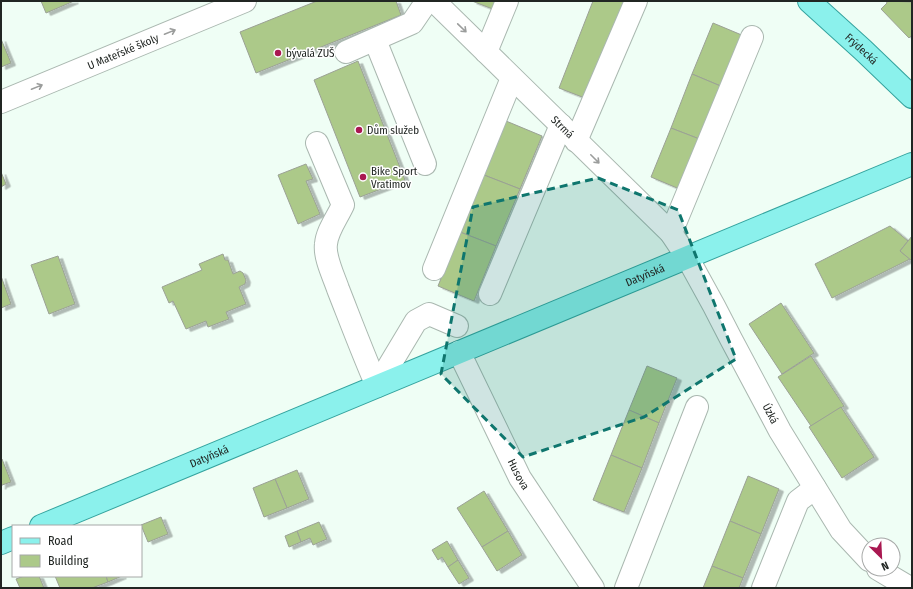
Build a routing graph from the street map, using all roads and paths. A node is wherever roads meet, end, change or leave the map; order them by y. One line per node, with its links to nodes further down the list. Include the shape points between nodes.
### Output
1 (245, 1): 13 (street, U Mateřské školy, one-way to 1)
2 (427, 1): 8 (street, via 412,23)
3 (434, 1): 10 (street, Strmá, one-way to 10)
4 (507, 1): 10 (street)
5 (636, 1): 15 (street)
6 (809, 1): 12 (main road, Frýdecká)
7 (752, 37): 19 (street)
8 (375, 40): 9 (street); 17 (street)
9 (346, 52)
10 (486, 52): 11 (street, Strmá)
11 (512, 78): 14 (street, Strmá); 21 (street)
12 (912, 98)
13 (1, 102)
14 (561, 125): 15 (street, Strmá); 22 (street)
15 (576, 141): 19 (street, Strmá, one-way to 19)
16 (317, 143): 25 (street, via 343,205 328,232 325,246 360,347)
17 (425, 164)
18 (912, 164): 20 (main road, Datyňská)
19 (671, 233): 20 (street, Strmá)
20 (687, 257): 24 (main road, Datyňská); 27 (street, Úzká, via 780,431)
21 (434, 269)
22 (490, 294)
23 (457, 326): 25 (street, via 429,314 416,321)
24 (459, 352): 25 (main road, Datyňská); 33 (street, Husova, via 520,478)
25 (377, 386): 28 (main road, Datyňská)
26 (697, 407): 34 (street)
27 (815, 488): 31 (street, Úzká, via 841,530); 35 (street, via 798,501)
28 (43, 525)
29 (12, 538): 30 (main road)
30 (1, 543)
31 (861, 551)
32 (891, 577): 36 (street)
33 (593, 588)
34 (626, 588)
35 (763, 588)
36 (910, 588)

